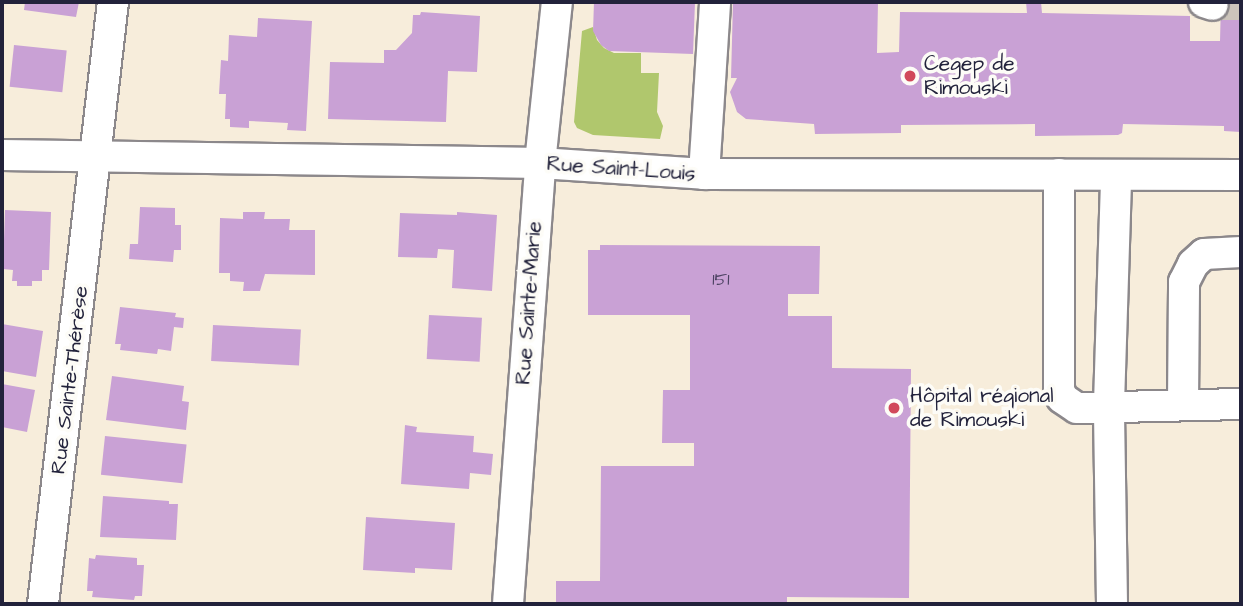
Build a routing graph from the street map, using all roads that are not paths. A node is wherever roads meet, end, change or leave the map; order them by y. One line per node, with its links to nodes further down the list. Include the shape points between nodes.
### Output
1 (113, 2): 5 (street, Rue Sainte-Thérèse)
2 (557, 2): 6 (street, Rue Sainte-Marie)
3 (715, 2): 7 (street)
4 (2, 155): 5 (street, Rue Saint-Louis)
5 (96, 156): 6 (street, Rue Saint-Louis); 15 (street, Rue Sainte-Thérèse)
6 (540, 163): 7 (street, Rue Saint-Louis); 16 (street, Rue Sainte-Marie)
7 (704, 174): 8 (street, Rue Saint-Louis)
8 (1059, 174): 9 (street, Rue Saint-Louis); 12 (street, via 1059,388 1062,398 1077,408)
9 (1116, 175): 10 (street, Rue Saint-Louis); 12 (street)
10 (1241, 175)
11 (1241, 252): 13 (street, via 1204,254 1184,282)
12 (1109, 404): 13 (street); 17 (street)
13 (1184, 404): 14 (street)
14 (1241, 404)
15 (43, 604)
16 (508, 604)
17 (1112, 604)

